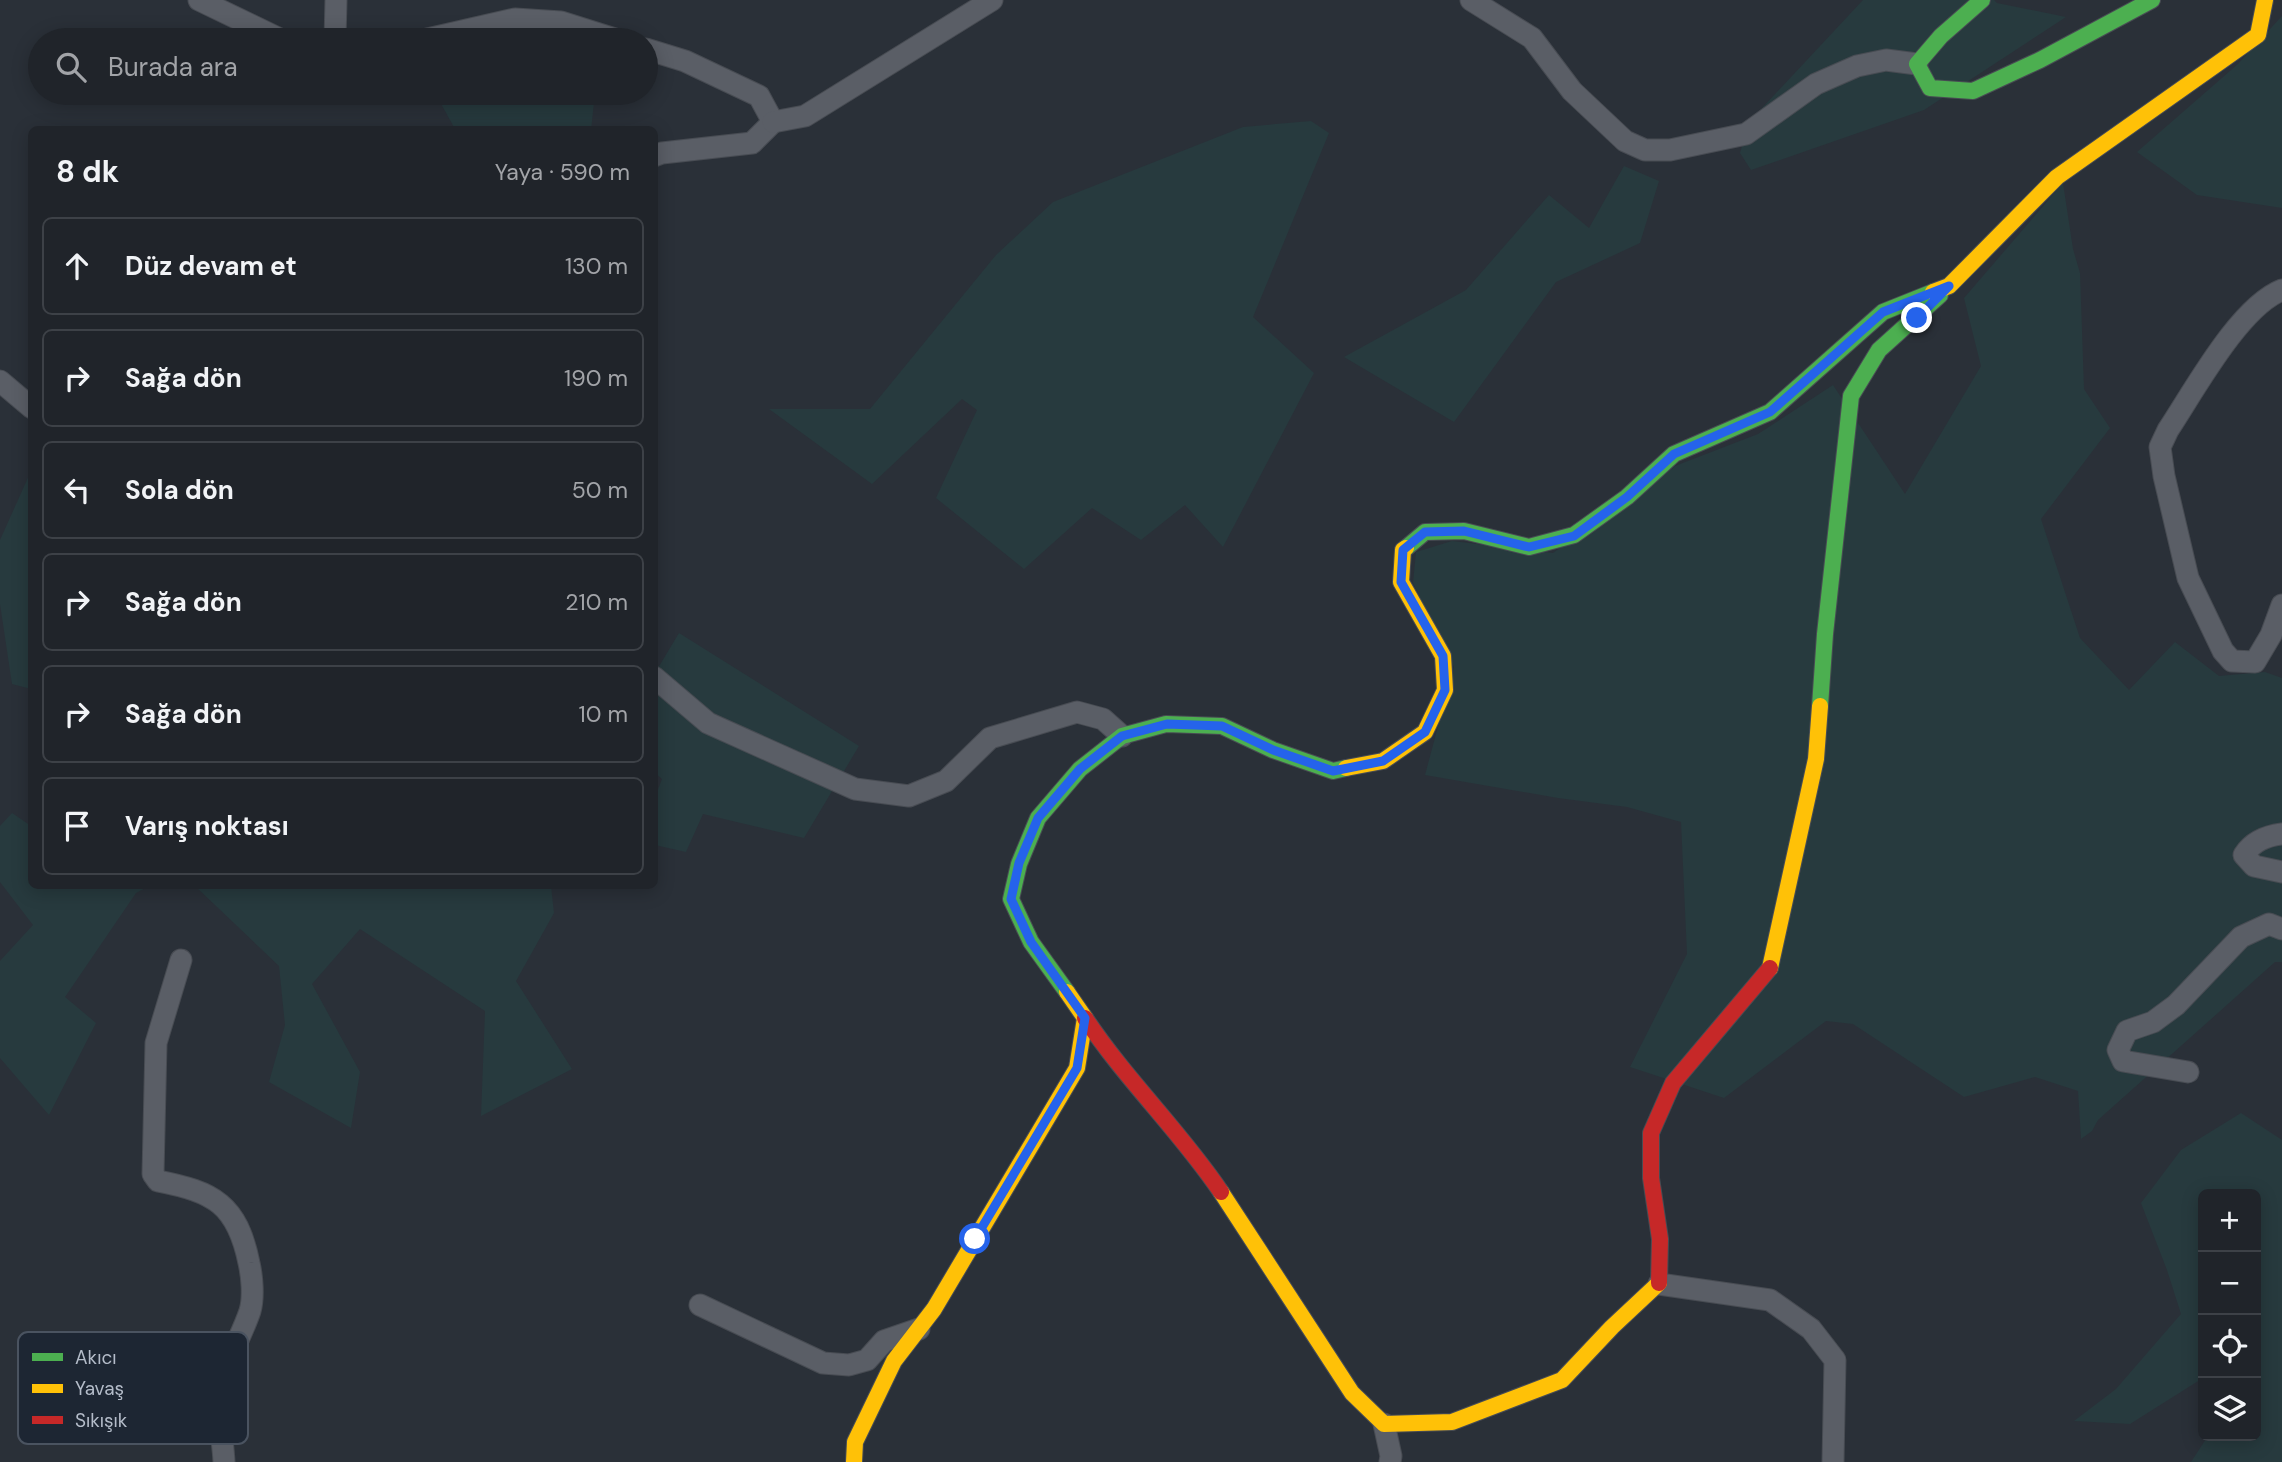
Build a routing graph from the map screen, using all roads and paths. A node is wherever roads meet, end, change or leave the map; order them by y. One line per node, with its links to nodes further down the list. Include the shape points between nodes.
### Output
1 (199, 0): 8 (street)
2 (336, 0): 9 (street)
3 (992, 0): 14 (street, via 805,116)
4 (1471, 0): 13 (street, via 1532,38 1572,91 1625,141 1645,149 1670,149 1746,134 1816,84 1857,66 1886,60)
5 (1982, 0): 13 (street)
6 (2152, 0): 13 (street, via 1973,91 1930,88)
7 (2264, 0): 16 (street, via 2258,35 2057,177)
8 (257, 28)
9 (335, 28)
10 (476, 28): 11 (street, via 515,19)
11 (580, 28)
12 (658, 53): 14 (street, via 759,96)
13 (1917, 64)
14 (773, 122): 15 (street, via 752,143)
15 (658, 154)
16 (1949, 286): 22 (street, via 1883,312 1770,412 1674,454 1574,536 1529,547 1464,531 1425,532 1403,550 1401,582 1443,656 1445,690 1425,732 1383,761 1333,771 1222,726 1167,724); 29 (street, via 1880,350 1851,396 1816,759 1770,968 1673,1083 1651,1133)
17 (2282, 290): 20 (street, via 2232,331 2160,447 2188,578 2222,651 2232,661 2255,662)
18 (0, 381): 19 (street)
19 (28, 405)
20 (2282, 605)
21 (658, 680): 22 (street, via 708,723 855,789 909,796 946,781 990,738 1077,712 1103,719)
22 (1122, 736): 27 (street, via 1080,769 1038,818 1019,863 1011,899 1031,942)
23 (2282, 834): 24 (street, via 2249,846 2244,855 2254,866)
24 (2282, 872)
25 (2282, 929): 28 (street, via 2269,924 2241,937 2176,1005 2127,1031 2118,1050 2123,1061)
26 (181, 960): 32 (street, via 156,1044 153,1174 158,1181 216,1200 236,1220 251,1271 251,1307)
27 (1085, 1018): 31 (street, via 1077,1068); 33 (street, via 1148,1102 1198,1158 1352,1394)
28 (2188, 1072)
29 (1659, 1284): 33 (street, via 1562,1380 1452,1422); 38 (street, via 1770,1300 1811,1329 1835,1360)
30 (700, 1305): 31 (street, via 823,1363 849,1365 867,1360 884,1341)
31 (919, 1329): 36 (street, via 894,1361 855,1442)
32 (242, 1332)
33 (1384, 1424): 37 (street)
34 (223, 1444): 35 (street)
35 (224, 1462)
36 (854, 1462)
37 (1390, 1462)
38 (1833, 1462)

